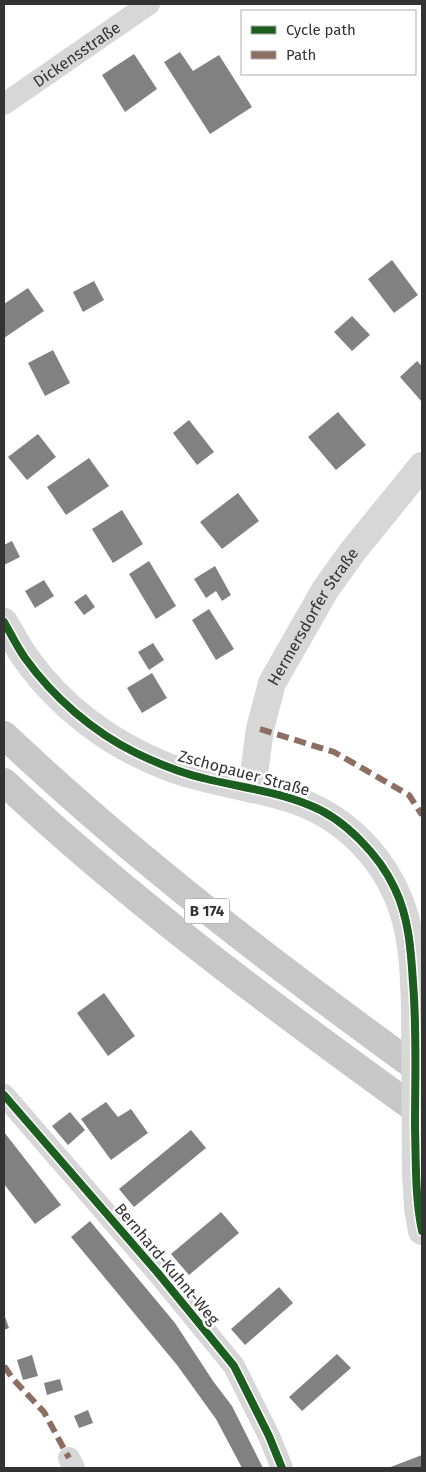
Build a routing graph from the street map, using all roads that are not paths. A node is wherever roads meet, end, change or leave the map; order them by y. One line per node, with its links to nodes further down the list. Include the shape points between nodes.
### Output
1 (149, 4): 2 (street, Dickensstraße)
2 (4, 104)
3 (422, 466): 7 (street, Hermersdorfer Straße, via 353,551 326,590 272,683 260,730)
4 (4, 622): 7 (street, Zschopauer Straße, via 25,658 50,688 77,715 104,734 168,767)
5 (4, 735): 8 (highway, B 174, via 104,826 191,898)
6 (4, 782): 10 (highway, B 174, via 177,931)
7 (252, 789): 11 (street, Zschopauer Straße, bridge, via 311,805 337,820 380,863 395,889 411,946 415,1004 416,1175)
8 (422, 1072)
9 (4, 1095): 12 (street, Bernhard-Kuhnt-Weg, via 234,1366)
10 (422, 1114)
11 (422, 1232)
12 (282, 1468)

